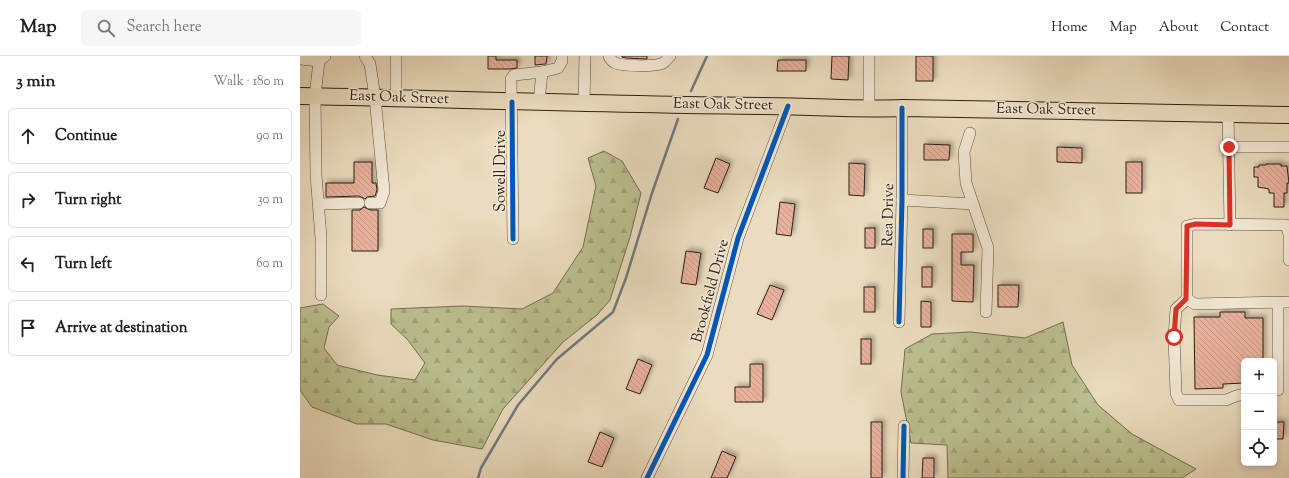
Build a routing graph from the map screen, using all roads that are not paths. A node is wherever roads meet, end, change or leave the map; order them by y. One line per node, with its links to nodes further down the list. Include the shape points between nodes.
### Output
1 (365, 56): 12 (street, via 370,64)
2 (396, 56): 13 (street)
3 (562, 56): 10 (street, via 558,68)
4 (585, 56): 16 (street)
5 (609, 56): 8 (street, via 609,59 621,64 655,65)
6 (869, 56): 19 (street)
7 (322, 58): 9 (street); 11 (street)
8 (665, 58)
9 (300, 59)
10 (542, 72): 14 (street, Sowell Drive, via 512,76); 15 (street)
11 (307, 96): 12 (highway, East Oak Street); 26 (street)
12 (375, 98): 13 (highway, East Oak Street); 26 (street, via 384,191 380,203)
13 (396, 98): 14 (highway, East Oak Street)
14 (512, 102): 15 (highway, East Oak Street); 29 (street, Sowell Drive)
15 (539, 102): 16 (highway, East Oak Street)
16 (584, 102): 17 (highway, East Oak Street)
17 (788, 106): 19 (highway, East Oak Street); 39 (street, Brookfield Drive, via 738,238 707,355)
18 (902, 108): 19 (highway, East Oak Street); 20 (highway, East Oak Street); 25 (street, Rea Drive)
19 (868, 110)
20 (1228, 113): 21 (highway, East Oak Street); 23 (street)
21 (1289, 115)
22 (970, 133): 27 (street, via 964,152 966,183)
23 (1229, 147): 24 (street); 28 (street)
24 (1289, 147)
25 (902, 200): 27 (street); 35 (street, Rea Drive)
26 (319, 204): 31 (street)
27 (973, 204): 34 (street, via 988,248)
28 (1230, 225): 30 (street, via 1286,225 1289,234); 32 (street, via 1187,226)
29 (513, 239)
30 (1289, 260)
31 (321, 295)
32 (1186, 299): 33 (street, via 1195,304); 37 (street, via 1176,309 1174,337 1176,393 1179,400 1226,400)
33 (1284, 303): 36 (street)
34 (986, 312)
35 (899, 322)
36 (1280, 390)
37 (1241, 395)
38 (904, 426): 40 (street)
39 (647, 478)
40 (903, 478)

